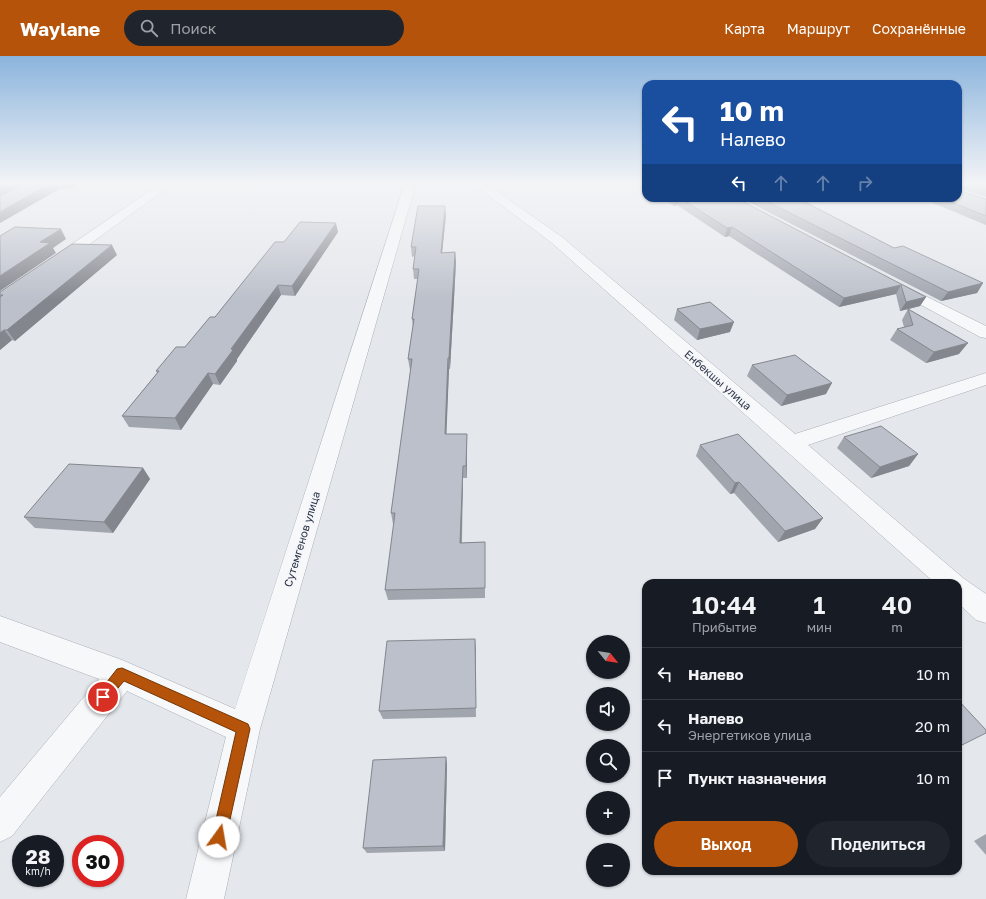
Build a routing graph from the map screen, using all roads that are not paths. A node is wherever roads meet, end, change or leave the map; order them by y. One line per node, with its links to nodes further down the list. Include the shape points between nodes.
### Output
1 (113, 222): 4 (street)
2 (400, 222): 14 (street, Сутемгенов улица)
3 (532, 222): 8 (street, Енбекшы улица, via 557,240)
4 (46, 269)
5 (882, 278): 6 (street)
6 (986, 332)
7 (986, 379): 8 (street)
8 (791, 443): 9 (street, Енбекшы улица)
9 (948, 579)
10 (962, 590): 11 (street)
11 (986, 611)
12 (0, 629): 13 (street)
13 (122, 674): 14 (street); 15 (street)
14 (244, 729): 16 (street, Сутемгенов улица)
15 (0, 824)
16 (206, 899)

